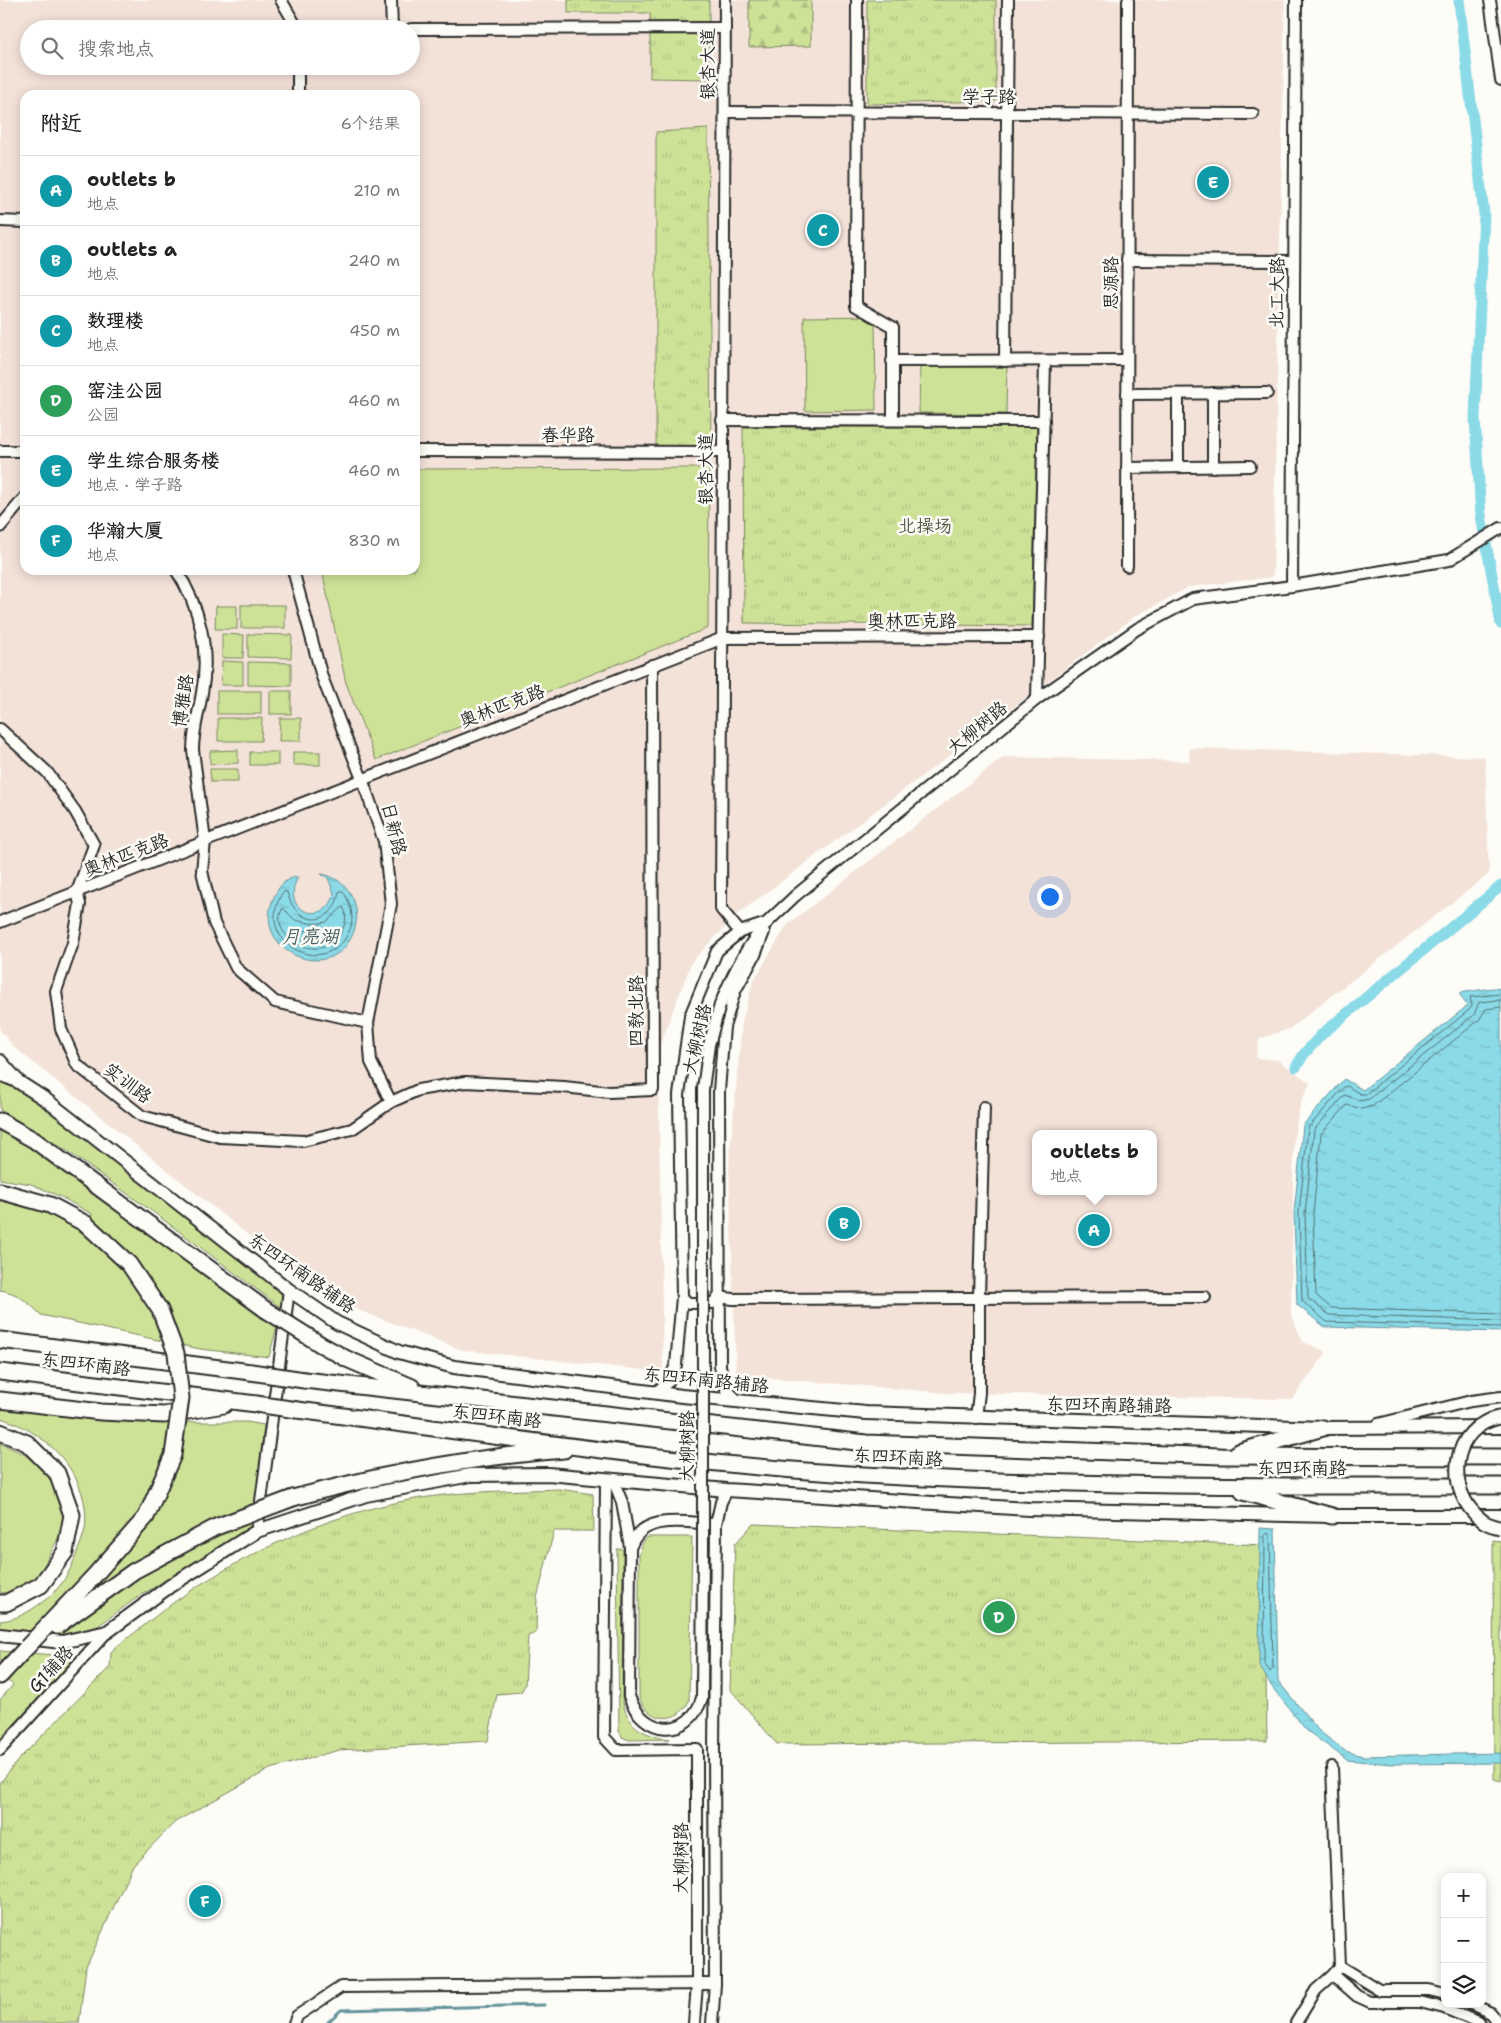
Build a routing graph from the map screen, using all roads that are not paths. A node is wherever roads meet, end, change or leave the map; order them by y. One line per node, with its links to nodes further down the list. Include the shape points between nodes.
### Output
1 (281, 0): 9 (street)
2 (392, 0): 10 (street)
3 (725, 0): 11 (street, 银杏大道)
4 (857, 0): 20 (street)
5 (1008, 0): 18 (street)
6 (1128, 0): 19 (street, 思源路)
7 (1296, 0): 25 (street, 北工大路)
8 (1490, 0): 13 (street)
9 (293, 20)
10 (392, 20)
11 (725, 28): 12 (street); 17 (street, 银杏大道)
12 (420, 29)
13 (1500, 56): 15 (street)
14 (298, 75): 16 (street)
15 (1501, 80)
16 (298, 90)
17 (724, 112): 20 (street, 学子路); 35 (street, 银杏大道)
18 (1007, 112): 19 (street, 学子路); 20 (street, 学子路); 28 (street)
19 (1128, 113): 21 (street, 学子路); 24 (street, 思源路)
20 (857, 114): 27 (street, via 856,306 893,327)
21 (1253, 114)
22 (0, 221): 23 (street)
23 (20, 222)
24 (1127, 260): 25 (street); 26 (street, 思源路)
25 (1294, 261): 51 (street, 北工大路)
26 (1127, 360): 29 (street); 32 (street, 思源路)
27 (892, 361): 28 (street); 34 (street)
28 (1005, 361): 29 (street)
29 (1045, 361): 36 (street)
30 (1213, 393): 31 (street); 33 (street); 43 (street)
31 (1266, 393)
32 (1127, 394): 33 (street); 44 (street, 思源路)
33 (1178, 394): 42 (street)
34 (893, 419): 35 (street); 36 (street)
35 (722, 420): 40 (street, 银杏大道)
36 (1044, 421): 52 (street)
37 (420, 450): 40 (street, 春华路)
38 (0, 451): 39 (street)
39 (20, 451)
40 (722, 452): 53 (street, 银杏大道)
41 (1250, 466): 43 (street)
42 (1178, 467): 43 (street); 44 (street)
43 (1213, 467)
44 (1127, 468): 48 (street, 思源路)
45 (20, 503): 46 (street)
46 (0, 527)
47 (1500, 528): 51 (street, 大柳树路, via 1448,560)
48 (1127, 566)
49 (179, 575): 58 (street, 博雅路, via 196,607 203,641 205,678 193,750)
50 (294, 575): 57 (street, 日新路, via 322,677)
51 (1292, 586): 55 (street, 大柳树路, via 1193,599 1136,629)
52 (1039, 636): 53 (street, 奥林匹克路); 55 (street)
53 (723, 638): 54 (street, 奥林匹克路); 62 (street, 银杏大道, via 721,909)
54 (652, 665): 57 (street, 奥林匹克路); 67 (street, 四教北路, via 653,1090 609,1092 465,1082 418,1090)
55 (1037, 699): 61 (street, 大柳树路, via 795,896)
56 (0, 729): 59 (street, via 47,772 76,812 94,846)
57 (362, 778): 58 (street, 奥林匹克路); 63 (street, 日新路, via 384,841 391,904)
58 (206, 841): 59 (street, 奥林匹克路); 63 (street, 博雅路, via 202,871 214,923 236,968 275,1002)
59 (77, 892): 60 (street, 奥林匹克路); 67 (street, 实训路, via 80,904 73,943 56,990 61,1029 76,1064 142,1116 220,1137 303,1141 352,1129)
60 (0, 922)
61 (768, 922): 62 (street); 73 (street, via 755,955 735,991 724,1027 719,1091); 102 (street, 大柳树路, bridge, via 733,973 720,1005 709,1045 703,1090 702,1698 698,1709 684,1724 664,1728 655,1725 637,1714 629,1696)
62 (740, 932): 72 (street, via 717,951 690,1016 679,1095)
63 (368, 1023): 67 (street, 日新路, via 371,1062)
64 (0, 1061): 66 (main road)
65 (0, 1074): 66 (main road, 东四环南路辅路)
66 (17, 1081): 71 (main road, 东四环南路辅路, via 45,1099)
67 (391, 1102)
68 (984, 1107): 74 (street)
69 (0, 1121): 78 (highway, bridge, via 34,1140 266,1310 347,1359)
70 (0, 1190): 106 (highway, bridge, via 50,1206 86,1224 130,1264 160,1310 173,1344 181,1398 173,1455 146,1517)
71 (289, 1290): 79 (main road, 东四环南路辅路, via 337,1323 399,1352 454,1367); 101 (street)
72 (682, 1298): 73 (street, via 688,1303 714,1303); 79 (street, via 676,1365 668,1382)
73 (719, 1298): 74 (street); 82 (street, via 720,1366 726,1389)
74 (979, 1298): 75 (street); 85 (street)
75 (1205, 1298)
76 (0, 1340): 78 (highway, 东四环南路, bridge)
77 (0, 1372): 83 (highway, 东四环南路)
78 (425, 1393): 91 (highway, 东四环南路, via 866,1443)
79 (655, 1393): 82 (main road, 东四环南路辅路)
80 (1501, 1397): 86 (street, via 1472,1401)
81 (0, 1400): 83 (highway, via 101,1412 164,1415)
82 (739, 1402): 85 (main road, 东四环南路辅路)
83 (249, 1403): 90 (highway, 东四环南路, bridge)
84 (1501, 1417): 100 (main road, bridge, via 1490,1419 1469,1435 1458,1458 1456,1479 1466,1504 1484,1522)
85 (976, 1418): 88 (main road, 东四环南路辅路)
86 (1369, 1427): 87 (main road, 东四环南路辅路); 88 (main road, 东四环南路辅路)
87 (1501, 1427)
88 (1324, 1428): 91 (highway)
89 (0, 1432): 103 (highway, via 27,1443 57,1473 72,1515 65,1552 41,1585)
90 (594, 1448): 95 (highway, 东四环南路, via 863,1475); 106 (highway, bridge, via 508,1454 432,1465 292,1498 216,1527 134,1570)
91 (1221, 1456): 92 (highway, 东四环南路)
92 (1501, 1457)
93 (609, 1480): 96 (main road); 101 (main road, via 548,1474 470,1475 366,1495); 102 (street, 大柳树路, via 622,1502); 108 (street, via 604,1737 616,1750)
94 (1501, 1486): 95 (highway, 东四环南路)
95 (1222, 1487): 97 (highway)
96 (727, 1490): 97 (main road, via 1029,1509); 99 (street, 大柳树路)
97 (1332, 1516): 98 (main road)
98 (1501, 1516)
99 (716, 1524): 102 (street, via 664,1522 651,1525 634,1536); 109 (street, 大柳树路)
100 (1501, 1528)
101 (257, 1531): 104 (main road, via 170,1586)
102 (630, 1547)
103 (0, 1603)
104 (107, 1632): 105 (main road, via 62,1642); 110 (street, G1辅路)
105 (0, 1635)
106 (28, 1647): 107 (highway)
107 (0, 1676)
108 (697, 1749): 109 (street); 114 (street, 大柳树路)
109 (714, 1749): 115 (street, 大柳树路)
110 (0, 1750)
111 (1332, 1768): 112 (street)
112 (1340, 1966): 113 (street); 116 (street, via 1379,1990)
113 (1334, 1976): 121 (street, via 1316,1990); 122 (street, via 1357,1996 1370,2002 1420,2002)
114 (697, 1984): 115 (street); 118 (street, via 341,1987 297,2016); 119 (street, 大柳树路)
115 (715, 1984): 120 (street, 大柳树路)
116 (1441, 1993)
117 (1479, 2008): 123 (street, via 1491,2013)
118 (294, 2023)
119 (694, 2023)
120 (712, 2023)
121 (1296, 2023)
122 (1480, 2023)
123 (1499, 2023)

